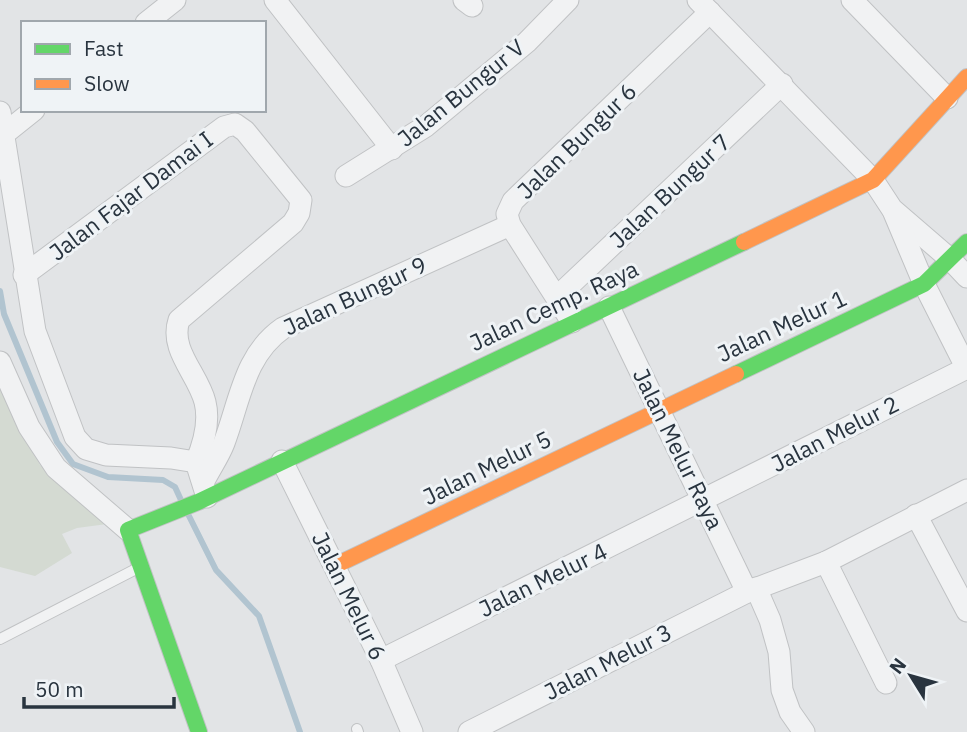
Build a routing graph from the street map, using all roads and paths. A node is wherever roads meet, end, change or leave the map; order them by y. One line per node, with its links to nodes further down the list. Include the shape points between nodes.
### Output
1 (175, 0): 6 (street)
2 (275, 0): 13 (street)
3 (568, 0): 13 (street, Jalan Bungur V, via 527,42)
4 (852, 0): 9 (street)
5 (704, 6): 8 (street); 17 (street, Jalan Bungur 6, via 513,201 507,214)
6 (149, 21)
7 (967, 77): 9 (street, Jalan Cemp. Raya)
8 (782, 84): 15 (street); 23 (street, Jalan Bungur 7)
9 (947, 98): 15 (street, Jalan Cemp. Raya)
10 (0, 112): 12 (street)
11 (32, 112): 12 (street)
12 (4, 134): 20 (street)
13 (392, 149): 14 (street, Jalan Bungur V)
14 (346, 176)
15 (873, 180): 16 (street); 24 (street, Jalan Cemp. Raya)
16 (892, 209): 19 (street); 22 (street)
17 (510, 225): 23 (street, Jalan Bungur 6); 30 (street, Jalan Bungur 9, via 267,339 250,367 224,444)
18 (967, 242): 19 (street, Jalan Melur 1)
19 (950, 259): 21 (street); 22 (street, Jalan Melur 1)
20 (24, 275): 30 (street, via 35,331 75,437 86,449 106,455 171,458); 30 (street, Jalan Fajar Damai I, via 224,127 235,124 245,131 301,200 293,223 180,320 175,331 205,402 208,423)
21 (967, 277)
22 (924, 284): 27 (street); 28 (street, Jalan Melur 1)
23 (557, 297): 25 (street, Jalan Bungur 6)
24 (609, 307): 25 (street, Jalan Cemp. Raya); 28 (street, Jalan Melur Raya)
25 (572, 322): 29 (street, Jalan Cemp. Raya)
26 (0, 362): 34 (street, via 29,427 56,468)
27 (967, 369): 32 (street, Jalan Melur 2)
28 (659, 410): 32 (street, Jalan Melur Raya); 36 (street, Jalan Melur 5)
29 (282, 461): 30 (street, Jalan Cemp. Raya); 36 (street, Jalan Melur 6)
30 (201, 486): 34 (street, Jalan Cemp. Raya, via 169,515)
31 (967, 489): 33 (street, Jalan Melur 3)
32 (704, 500): 38 (street, Jalan Melur Raya); 41 (street, Jalan Melur 4)
33 (916, 515): 35 (street, Jalan Melur 3); 39 (street)
34 (128, 530): 37 (street)
35 (826, 562): 38 (street, Jalan Melur 3); 42 (street)
36 (334, 566): 41 (street, Jalan Melur 6)
37 (141, 567): 40 (lane); 43 (street)
38 (751, 590): 45 (street, Jalan Melur 3); 46 (street, Jalan Melur Raya, via 770,620 782,690)
39 (967, 611)
40 (0, 639)
41 (381, 660): 44 (street, Jalan Melur 6)
42 (886, 683)
43 (199, 732)
44 (412, 732)
45 (469, 732)
46 (804, 732)

